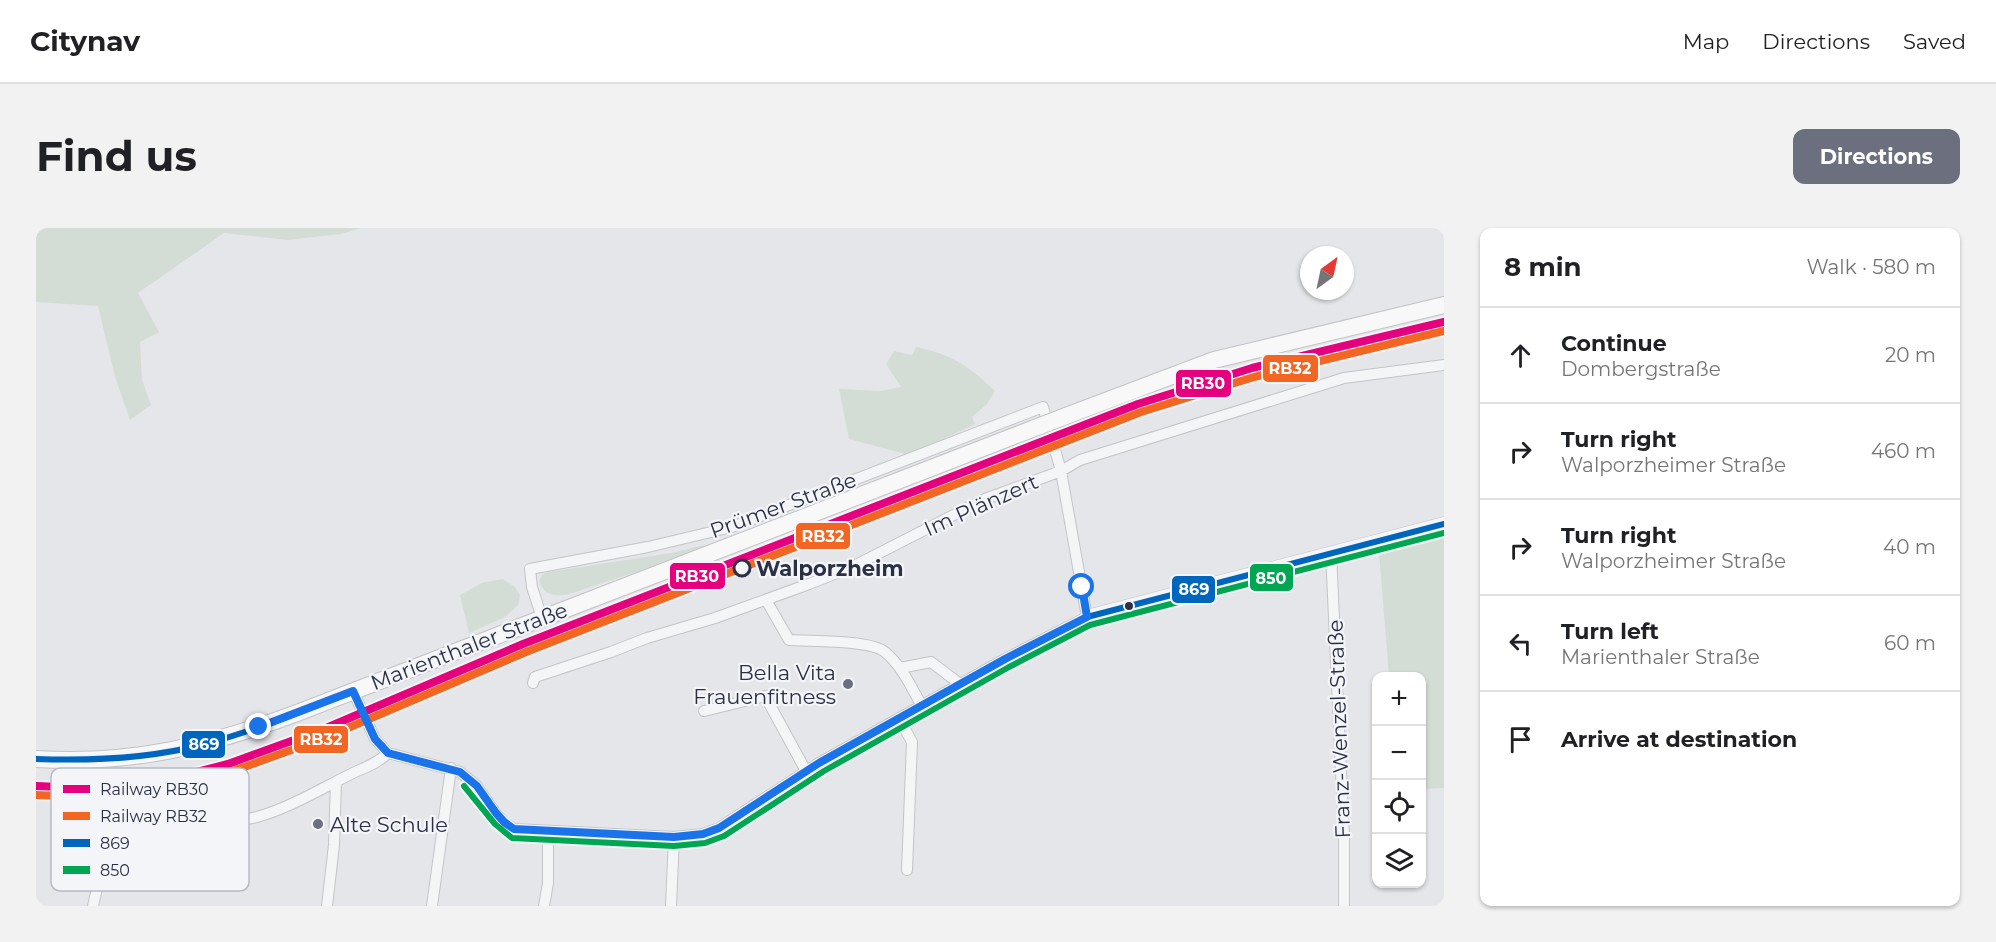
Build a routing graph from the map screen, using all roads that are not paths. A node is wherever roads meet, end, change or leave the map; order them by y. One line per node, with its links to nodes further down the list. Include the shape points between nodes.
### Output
1 (1444, 305): 8 (main road, Marienthaler Straße, bridge, via 1214,360)
2 (1444, 366): 3 (street, Im Plänzert, via 1344,378 1080,460)
3 (1060, 471): 6 (street, Im Plänzert, via 985,500 852,567); 7 (street); 8 (street, Prümer Straße, via 1043,407 732,527 530,569)
4 (1444, 524): 5 (street)
5 (1331, 552): 7 (street); 31 (street, Franz-Wenzel-Straße)
6 (766, 600): 9 (street, via 789,640 869,645 883,650); 10 (street, Im Plänzert, via 535,677)
7 (1087, 617): 11 (street)
8 (542, 618): 12 (main road, Marienthaler Straße)
9 (900, 668): 11 (street, via 930,662); 13 (street)
10 (533, 683)
11 (960, 684): 13 (street)
12 (353, 691): 16 (street, via 375,739); 17 (main road, Marienthaler Straße, via 250,730 191,747 105,759)
13 (921, 706): 15 (street)
14 (704, 711): 19 (street, via 765,696)
15 (899, 718): 19 (street); 24 (street, via 912,742)
16 (388, 753): 18 (street); 20 (street, via 379,762)
17 (36, 759)
18 (451, 768): 22 (street, via 477,786 514,829); 28 (street)
19 (806, 771): 23 (street, via 719,828)
20 (336, 782): 21 (street); 27 (street)
21 (249, 818)
22 (548, 832): 23 (street); 29 (street)
23 (674, 837): 30 (street)
24 (907, 870)
25 (96, 891): 26 (street)
26 (93, 906)
27 (327, 906)
28 (432, 906)
29 (544, 906)
30 (671, 906)
31 (1344, 906)

